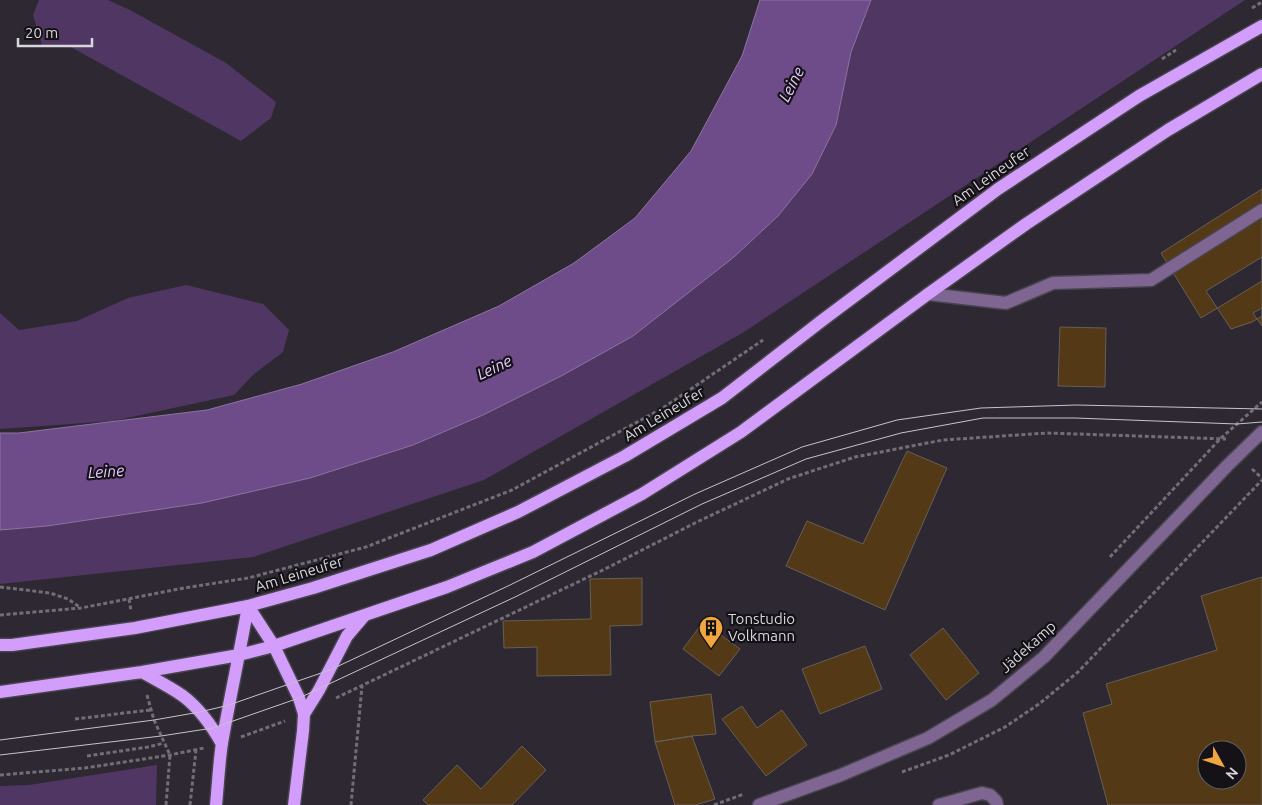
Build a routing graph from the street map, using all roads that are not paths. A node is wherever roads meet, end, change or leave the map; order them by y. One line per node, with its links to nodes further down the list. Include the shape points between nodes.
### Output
1 (1262, 26): 6 (main road, Am Leineufer, via 1139,96 998,189 722,398 625,456 518,512 431,550)
2 (1262, 74): 4 (main road, via 1168,130 1033,219)
3 (1262, 210): 4 (street, via 1151,280 1053,283 1006,302)
4 (928, 294): 7 (main road, via 741,432 642,494 533,552)
5 (1262, 432): 17 (street, Jädekamp, via 1044,657 992,700 928,738)
6 (248, 606): 8 (main road, Am Leineufer, via 135,628); 9 (main road); 10 (main road)
7 (364, 616): 9 (main road); 13 (main road, via 348,636)
8 (0, 646)
9 (274, 646): 10 (main road); 13 (main road)
10 (239, 655): 11 (main road); 14 (main road)
11 (142, 672): 12 (main road); 14 (main road, via 183,696 200,712)
12 (0, 692)
13 (304, 714): 16 (main road)
14 (222, 744): 15 (main road)
15 (216, 805)
16 (294, 805)
17 (759, 805)
18 (939, 805): 19 (street, via 982,793 990,795)
19 (997, 805)

